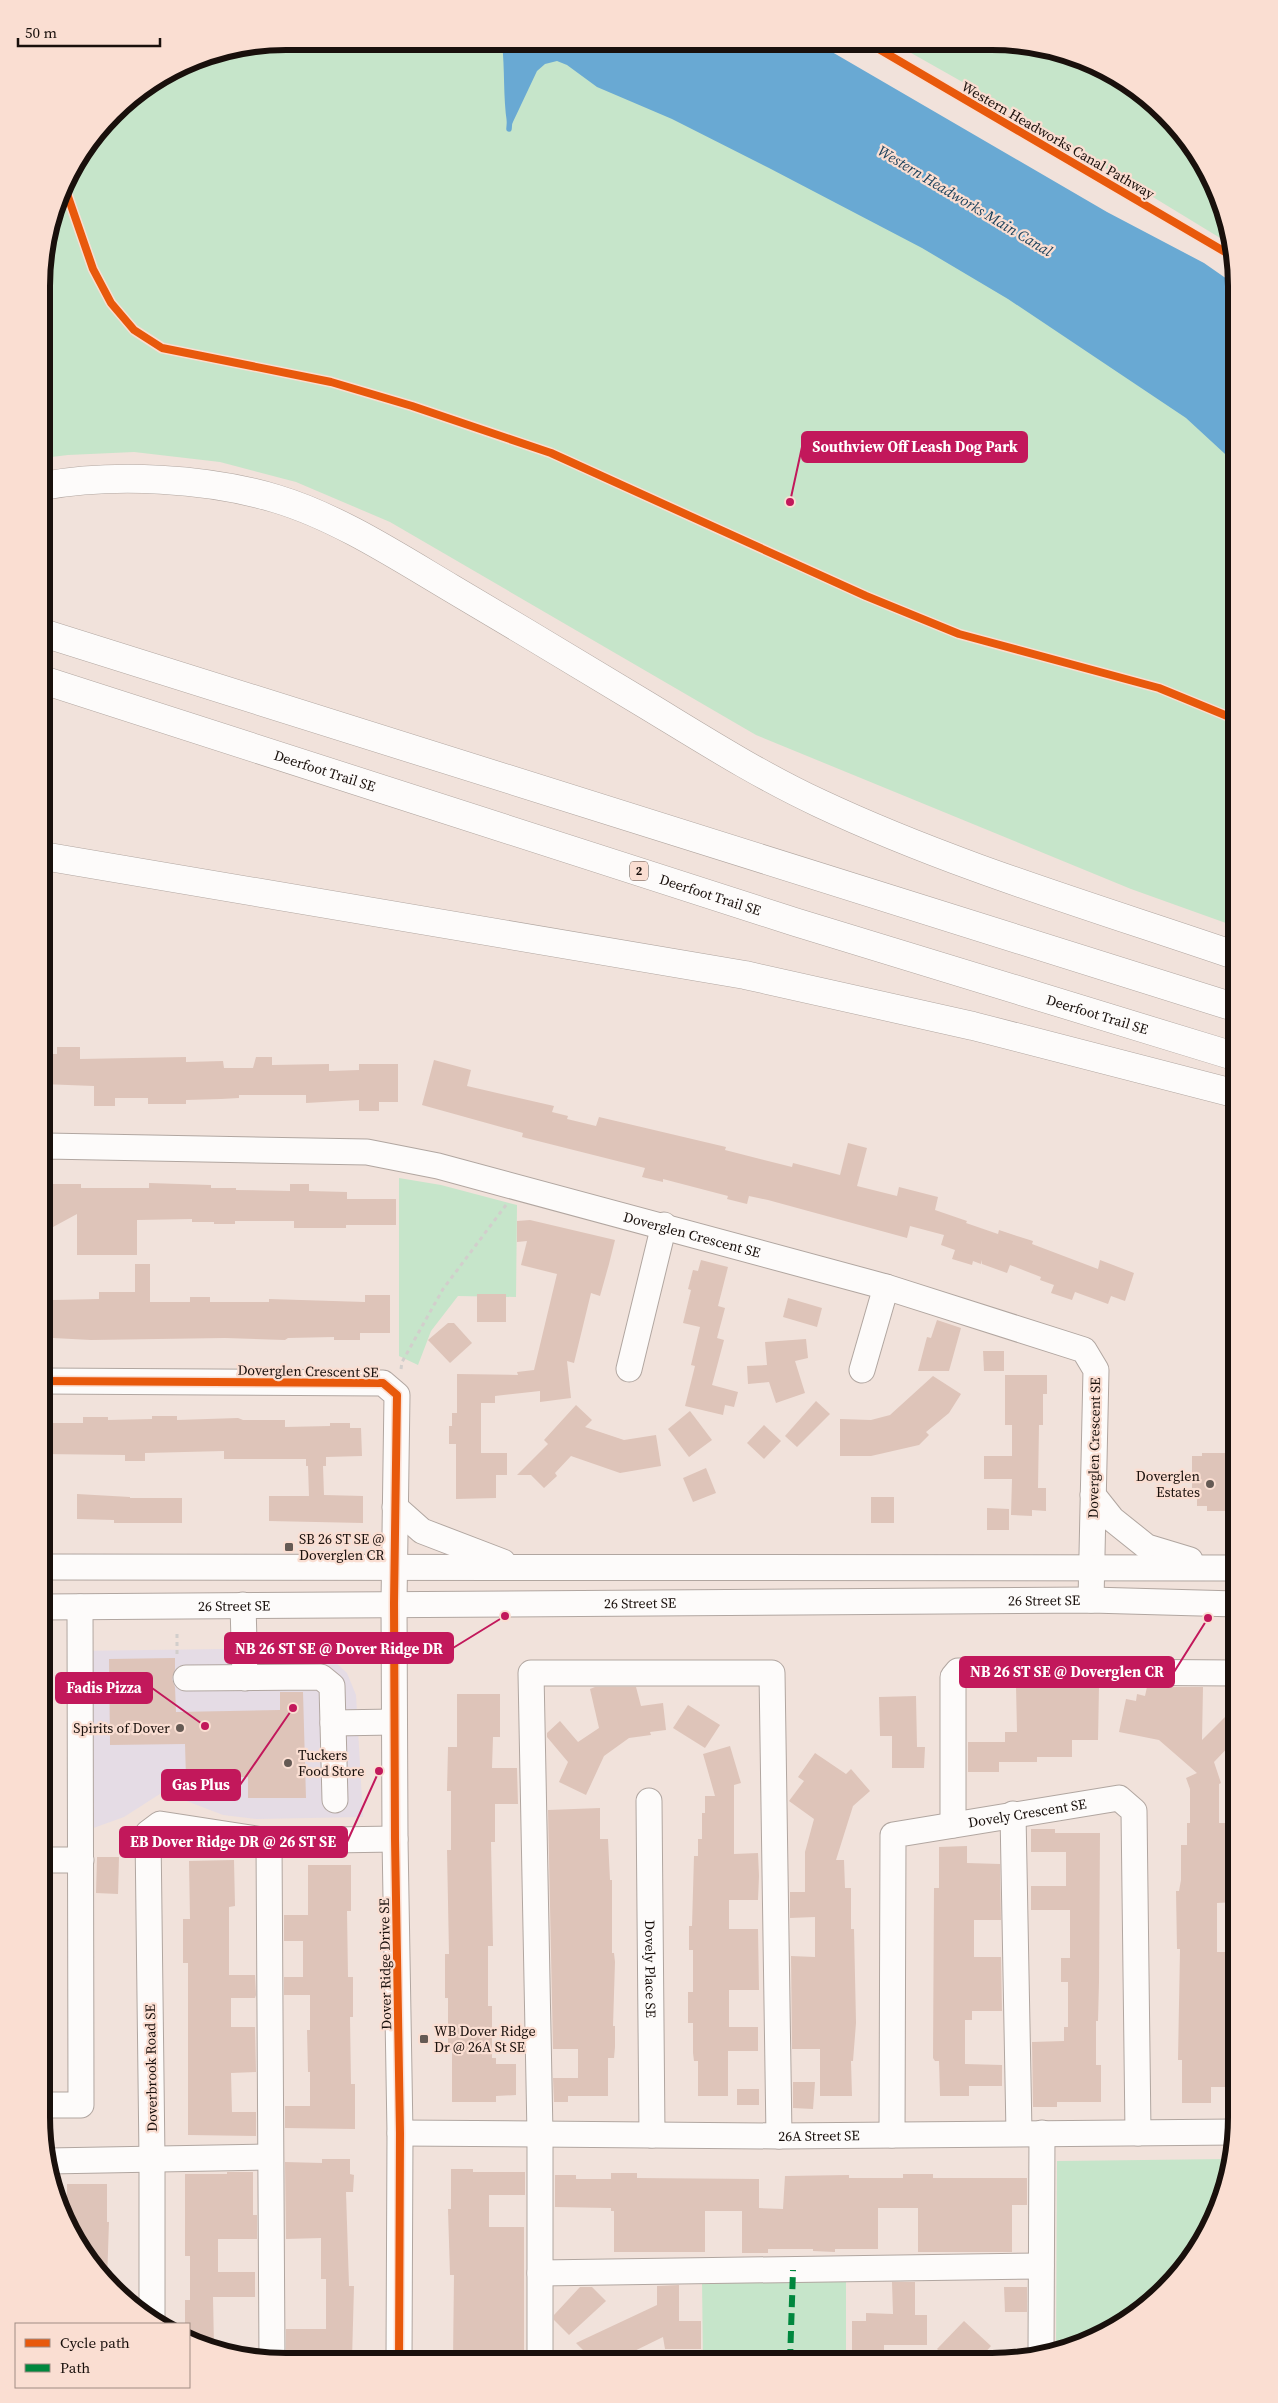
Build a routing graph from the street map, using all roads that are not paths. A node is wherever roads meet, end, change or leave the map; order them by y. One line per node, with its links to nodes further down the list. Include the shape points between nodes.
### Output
1 (50, 485): 5 (highway, via 112,480 185,482 279,499 332,521 412,565 732,758 816,802 989,872)
2 (50, 634): 6 (highway)
3 (50, 682): 7 (highway, Deerfoot Trail SE / 2, via 795,922)
4 (50, 857): 8 (highway, via 745,975 973,1026)
5 (1228, 953)
6 (1228, 1005)
7 (1228, 1055)
8 (1228, 1092)
9 (50, 1146): 10 (street, Doverglen Crescent SE, via 367,1152 438,1166)
10 (664, 1225): 11 (street, Doverglen Crescent SE); 12 (street)
11 (886, 1287): 13 (street); 15 (street, Doverglen Crescent SE, via 1084,1350 1096,1370)
12 (629, 1369)
13 (862, 1370)
14 (50, 1381): 16 (street, Doverglen Crescent SE, via 383,1383 397,1395)
15 (1093, 1495): 20 (street, Doverglen Crescent SE); 21 (street, via 1112,1519 1147,1547)
16 (395, 1507): 18 (street); 19 (street, via 422,1531)
17 (50, 1567): 18 (street)
18 (394, 1568): 19 (street); 23 (street, Dover Ridge Drive SE)
19 (519, 1568): 20 (street)
20 (1091, 1568): 21 (street); 22 (street, Doverglen Crescent SE)
21 (1227, 1568)
22 (1091, 1600): 23 (street, 26 Street SE); 24 (street, 26 Street SE)
23 (394, 1603): 25 (street, 26 Street SE); 31 (street, Dover Ridge Drive SE)
24 (1228, 1604)
25 (243, 1605): 27 (street, 26 Street SE); 30 (street)
26 (50, 1607): 27 (street, 26 Street SE)
27 (80, 1607): 40 (street)
28 (1228, 1673): 36 (street, via 958,1670 953,1677)
29 (186, 1678): 30 (street)
30 (246, 1678): 32 (street, via 322,1677 332,1686)
31 (394, 1722): 32 (street); 37 (street, Dover Ridge Drive SE)
32 (332, 1723): 33 (street)
33 (335, 1800)
34 (649, 1801): 48 (street, Dovely Place SE)
35 (1013, 1814): 36 (street, Dovely Crescent SE); 44 (street); 45 (street, Dovely Crescent SE, via 1118,1798 1134,1811)
36 (953, 1825): 47 (street, Dovely Crescent SE, via 893,1835)
37 (395, 1839): 38 (street); 43 (street, Dover Ridge Drive SE)
38 (269, 1840): 50 (street); 51 (street, Doverbrook Road SE, via 160,1824 148,1832)
39 (50, 1860): 40 (street)
40 (81, 1860): 41 (street, via 81,2105)
41 (50, 2105)
42 (1227, 2132): 45 (street, 26A Street SE)
43 (400, 2133): 46 (street, 26A Street SE); 58 (street, Dover Ridge Drive SE)
44 (1030, 2133): 45 (street, 26A Street SE); 47 (street, 26A Street SE); 53 (street)
45 (1138, 2133)
46 (540, 2134): 48 (street, 26A Street SE); 49 (street, via 531,1673 772,1673); 54 (street)
47 (892, 2134): 49 (street, 26A Street SE)
48 (652, 2135): 49 (street, 26A Street SE)
49 (779, 2136)
50 (270, 2158): 51 (street); 57 (street)
51 (152, 2160): 52 (street); 55 (street, Doverbrook Road SE)
52 (55, 2161)
53 (1041, 2266): 54 (street); 56 (street)
54 (540, 2272): 59 (street)
55 (152, 2311)
56 (1041, 2347)
57 (272, 2352)
58 (399, 2353)
59 (540, 2353)

